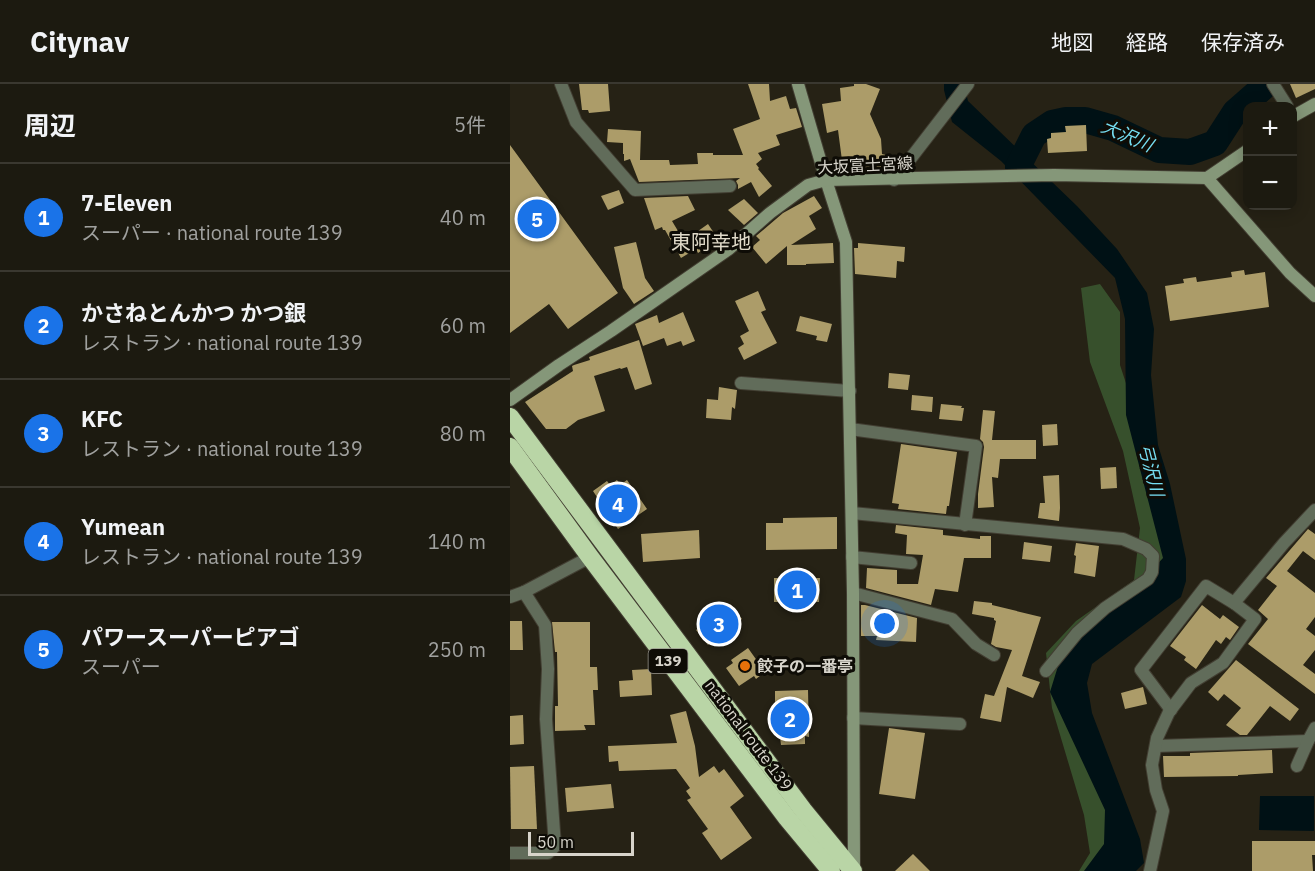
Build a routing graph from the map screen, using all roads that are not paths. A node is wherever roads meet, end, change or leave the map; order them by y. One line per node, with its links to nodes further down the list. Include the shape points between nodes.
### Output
1 (561, 84): 12 (street, via 576,122 635,190)
2 (798, 84): 10 (street)
3 (968, 84): 11 (street)
4 (1273, 84): 5 (street)
5 (1284, 102)
6 (1315, 104): 7 (street)
7 (1297, 112)
8 (1243, 154): 9 (street)
9 (1208, 178): 11 (street, 大坂富士宮線, via 1054,175); 13 (street, via 1290,273)
10 (826, 180): 11 (street, 大坂富士宮線); 15 (street, via 846,242); 16 (street, 大坂富士宮線, via 808,185 729,249)
11 (894, 180)
12 (730, 186)
13 (1315, 296)
14 (741, 382): 15 (street)
15 (850, 391): 18 (street)
16 (510, 400)
17 (510, 417): 41 (highway, national route 139 / 139, via 803,810)
18 (850, 429): 21 (street); 22 (street, via 976,446)
19 (510, 447): 23 (highway, national route 139 / 139)
20 (1315, 510): 29 (street)
21 (852, 513): 22 (street); 24 (street)
22 (965, 525): 31 (street, via 1123,540 1153,556 1148,579 1077,633)
23 (590, 557): 26 (street); 40 (highway, national route 139 / 139)
24 (852, 557): 25 (street); 27 (street)
25 (911, 563)
26 (524, 592): 28 (street); 39 (street, via 545,625 546,719 555,846 548,853)
27 (853, 593): 30 (street, via 952,619); 33 (street)
28 (510, 597)
29 (1233, 603): 32 (street, via 1255,619 1223,663 1191,683); 32 (street, via 1206,586 1141,670)
30 (994, 656)
31 (1046, 671)
32 (1171, 711): 37 (street)
33 (853, 718): 34 (street); 41 (street)
34 (960, 724)
35 (1315, 728): 36 (street)
36 (1308, 741): 37 (street); 38 (street)
37 (1156, 746): 42 (street, via 1152,765 1163,811)
38 (1297, 766)
39 (510, 853)
40 (831, 871)
41 (854, 871)
42 (1150, 871)

